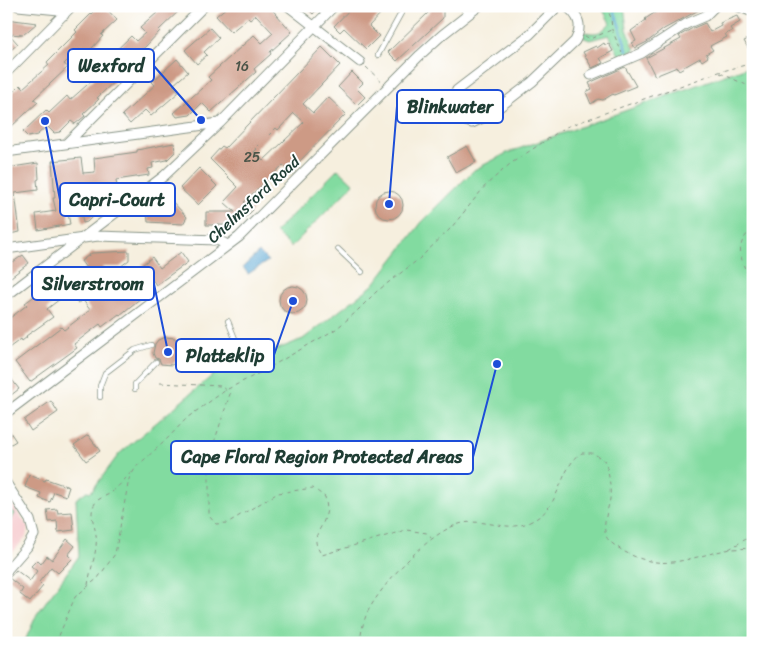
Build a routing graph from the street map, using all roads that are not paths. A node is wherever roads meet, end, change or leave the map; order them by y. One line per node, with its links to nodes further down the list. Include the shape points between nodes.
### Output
1 (18, 6): 15 (street, via 58,10)
2 (72, 6): 15 (street)
3 (204, 6): 21 (street)
4 (288, 6): 16 (street)
5 (334, 6): 16 (street)
6 (405, 6): 17 (lane)
7 (460, 6): 14 (lane)
8 (479, 6): 14 (street, Chelmsford Road)
9 (558, 6): 10 (street, via 529,35 457,90 454,98 456,113 467,122 484,119 553,63 579,33 579,21)
10 (566, 6)
11 (715, 6): 20 (street, via 705,16 686,24 642,53)
12 (737, 6): 13 (street)
13 (753, 12)
14 (469, 14): 29 (street, Chelmsford Road, via 387,87 286,191)
15 (64, 15): 19 (street)
16 (314, 27): 18 (street); 22 (street)
17 (378, 55)
18 (360, 62)
19 (6, 73)
20 (591, 75)
21 (94, 118): 24 (street, via 90,129); 26 (street)
22 (220, 123): 23 (street); 25 (street)
23 (183, 128): 24 (street); 25 (street, via 194,133)
24 (95, 139): 26 (street)
25 (200, 142): 28 (street, via 164,176)
26 (67, 144): 27 (street)
27 (6, 152)
28 (79, 239): 29 (street, via 98,236 217,240); 30 (street); 33 (street)
29 (227, 246): 40 (street, Chelmsford Road)
30 (6, 249)
31 (338, 249): 32 (lane)
32 (362, 272)
33 (6, 296)
34 (228, 321): 36 (lane)
35 (151, 345): 39 (lane, via 135,350 105,373)
36 (240, 351)
37 (156, 362): 38 (lane, via 135,384)
38 (135, 390)
39 (100, 397)
40 (6, 413)
41 (6, 483): 42 (street, via 30,520 34,534)
42 (6, 571)

